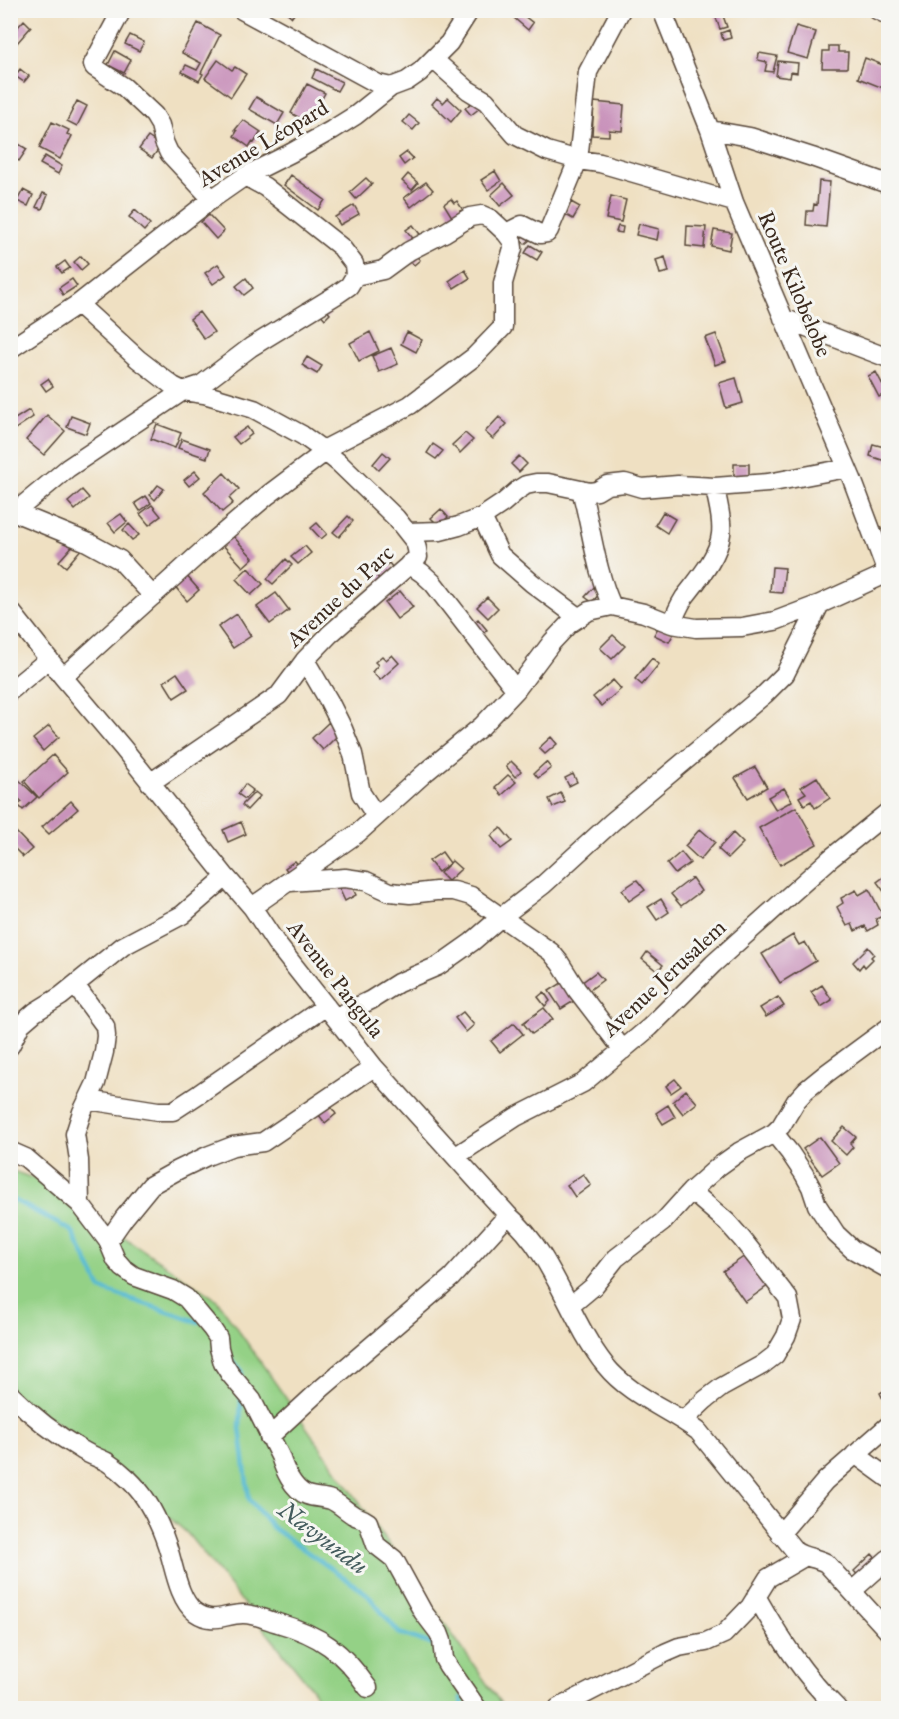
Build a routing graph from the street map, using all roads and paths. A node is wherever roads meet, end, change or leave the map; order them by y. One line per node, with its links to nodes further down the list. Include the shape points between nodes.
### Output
1 (122, 10): 14 (street, via 94,67 124,87 154,115 169,153)
2 (242, 10): 9 (street, via 378,84)
3 (470, 10): 8 (street, Avenue Léopard)
4 (621, 10): 11 (street, via 588,72)
5 (662, 10): 10 (street, Route Kilobelobe)
6 (876, 10): 7 (street)
7 (888, 15)
8 (433, 60): 9 (street, Avenue Léopard, via 407,81); 11 (street, via 486,101 515,135 547,151)
9 (391, 87): 12 (street, Avenue Léopard, via 348,120)
10 (710, 130): 13 (street, via 750,137); 15 (street, Route Kilobelobe)
11 (578, 160): 15 (street); 16 (street, via 547,233 540,234 522,225)
12 (245, 176): 14 (street, Avenue Léopard); 17 (street, via 265,187 341,247 354,264)
13 (888, 184)
14 (212, 199): 18 (street, Avenue Léopard)
15 (734, 202): 19 (street, Route Kilobelobe)
16 (506, 233): 17 (street, via 482,215 470,218 383,270); 23 (street, via 513,248 503,283 503,327 474,357 410,405)
17 (355, 276): 22 (street, via 336,295 251,347 201,385)
18 (78, 304): 20 (street, Avenue Léopard); 22 (street, Avenue du Parc, via 151,371)
19 (783, 318): 21 (street); 24 (street, Route Kilobelobe)
20 (10, 349)
21 (888, 358)
22 (183, 391): 23 (street, Avenue du Parc, via 254,409); 27 (street, via 68,468)
23 (324, 451): 29 (street, Avenue du Parc); 32 (street)
24 (847, 468): 25 (street, via 768,483); 31 (street, Route Kilobelobe)
25 (715, 487): 26 (street, via 642,488 625,483 607,485 597,491); 37 (street, via 721,536)
26 (581, 490): 28 (street, via 548,483 526,485); 34 (street, via 598,571)
27 (12, 514): 32 (street, via 120,560)
28 (482, 517): 29 (street, via 448,530); 36 (street, via 500,555)
29 (407, 532): 30 (street, Avenue du Parc, via 418,557)
30 (409, 564): 39 (street, Avenue du Parc); 41 (street, via 433,583)
31 (888, 574): 33 (street)
32 (153, 596): 40 (street)
33 (820, 604): 37 (street, via 775,621 742,627); 49 (street, via 785,674 765,694)
34 (612, 606): 36 (street, via 589,611); 37 (street)
35 (10, 610): 38 (street, Avenue Pangula)
36 (579, 618): 41 (street, via 552,642)
37 (672, 624)
38 (49, 659): 40 (street, Avenue Pangula); 42 (street)
39 (305, 660): 43 (street, Avenue du Parc, via 279,695); 45 (street, via 344,729 361,793)
40 (63, 677): 43 (street, Avenue Pangula)
41 (516, 690): 45 (street, via 482,726)
42 (10, 691)
43 (150, 783): 46 (street, Avenue Pangula)
44 (888, 812): 54 (street, Avenue Jerusalem, via 831,858)
45 (376, 816): 47 (street)
46 (226, 878): 48 (street, Avenue Pangula); 50 (street, via 182,915 123,946)
47 (288, 882): 48 (street); 49 (street, via 345,878 366,881 390,892 454,891 471,896)
48 (252, 907): 51 (street, Avenue Pangula)
49 (500, 918): 51 (street, via 438,966 371,1000); 54 (street, via 551,952)
50 (75, 985): 53 (street, via 21,1024); 56 (street, via 105,1026 104,1052)
51 (331, 1012): 55 (street, Avenue Pangula); 56 (street, via 173,1111)
52 (888, 1028): 57 (street, via 806,1090)
53 (10, 1046)
54 (622, 1050): 59 (street, Avenue Jerusalem, via 584,1083 516,1117)
55 (374, 1066): 59 (street, Avenue Pangula); 63 (street, via 263,1142 233,1146 151,1185)
56 (88, 1100): 61 (street, via 75,1134)
57 (774, 1133): 60 (street, via 725,1162); 64 (street, via 804,1174 817,1205 836,1234 852,1249)
58 (10, 1151): 61 (street, via 26,1158)
59 (456, 1156): 62 (street, Avenue Pangula)
60 (691, 1191): 65 (street, via 663,1222 616,1258 594,1286); 67 (street, via 742,1239 788,1298 792,1319 775,1355 722,1387)
61 (80, 1204): 63 (street)
62 (508, 1215): 65 (street, Avenue Pangula, via 534,1245); 69 (street, via 451,1278)
63 (108, 1241): 69 (street, via 123,1268 186,1298 212,1329 223,1363 252,1400)
64 (888, 1269)
65 (570, 1306): 67 (street, Avenue Pangula, via 596,1353 617,1379)
66 (10, 1394): 78 (street, via 59,1435 115,1467 146,1499 159,1524 182,1595 195,1611 212,1619 251,1614 306,1632 345,1658)
67 (684, 1420): 72 (street, via 698,1431)
68 (888, 1426): 70 (street)
69 (269, 1437): 79 (street, via 300,1490 333,1501 368,1522 376,1545 393,1560 439,1633 444,1659)
70 (855, 1454): 71 (street); 72 (street, via 825,1481)
71 (888, 1478)
72 (780, 1534): 73 (street)
73 (804, 1557): 75 (street, via 826,1563); 76 (street, via 768,1578)
74 (888, 1559): 75 (street)
75 (852, 1591): 77 (street)
76 (756, 1596): 80 (street, via 738,1620 716,1639 665,1653); 81 (street, via 799,1665)
77 (888, 1631)
78 (368, 1688)
79 (477, 1708)
80 (558, 1708)
81 (837, 1708)

